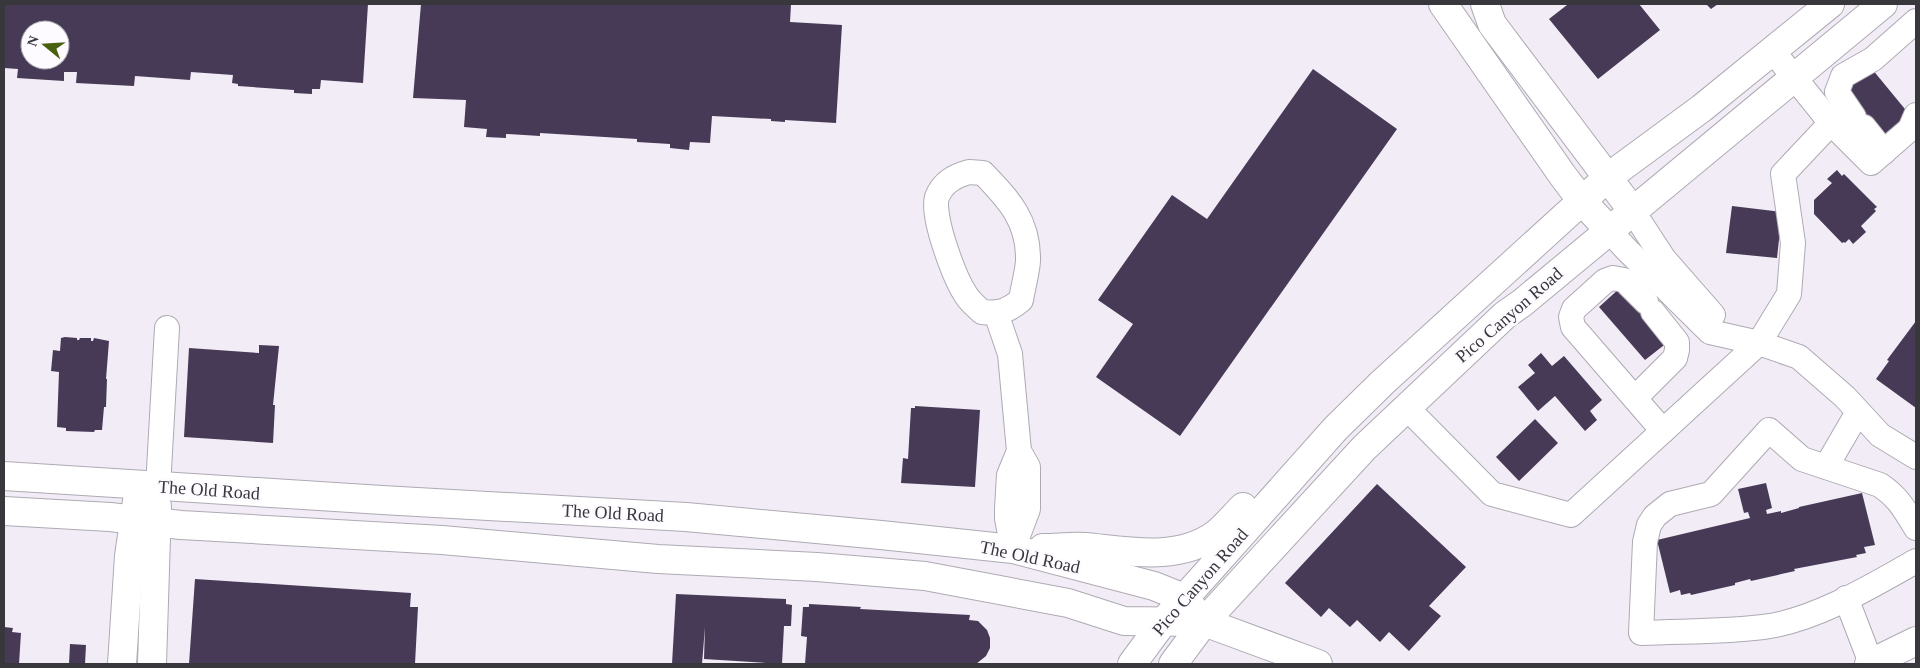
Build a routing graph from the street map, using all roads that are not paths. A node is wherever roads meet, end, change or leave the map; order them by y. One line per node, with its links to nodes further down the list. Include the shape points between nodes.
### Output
1 (1443, 4): 12 (main road)
2 (1486, 4): 11 (main road, via 1492,24)
3 (1830, 4): 6 (main road, Pico Canyon Road)
4 (1883, 4): 7 (main road, Pico Canyon Road)
5 (1916, 22): 10 (street, via 1873,59 1843,76 1836,92)
6 (1772, 50): 7 (street); 11 (main road, Pico Canyon Road, via 1702,108)
7 (1796, 77): 9 (street); 13 (main road, Pico Canyon Road)
8 (1916, 115): 10 (street, via 1910,129)
9 (1831, 123): 10 (street, via 1871,163); 17 (street, via 1783,174 1793,243 1789,294)
10 (1884, 152)
11 (1607, 178): 12 (main road, Pico Canyon Road); 13 (main road)
12 (1582, 201): 14 (main road); 21 (main road, Pico Canyon Road)
13 (1632, 210): 14 (main road, Pico Canyon Road); 17 (street, via 1664,259 1715,318)
14 (1609, 230): 17 (street, via 1710,332); 19 (main road, Pico Canyon Road, via 1505,315)
15 (996, 314): 15 (street, via 1021,300 1028,262 1026,234 1005,196 983,173 969,172 955,176 944,185 937,198 936,212 944,248 966,296 982,312); 30 (street, via 1010,354 1019,451 1028,467 1028,509)
16 (160, 328): 26 (street, via 144,455)
17 (1759, 343): 20 (street, via 1799,357); 22 (street)
18 (1635, 398): 18 (street, via 1573,327 1571,317 1574,309 1605,280 1613,278 1624,280 1677,342 1675,358); 22 (street)
19 (1406, 407): 22 (street, via 1492,494 1571,515); 35 (main road, Pico Canyon Road, via 1364,448)
20 (1858, 412): 23 (street, via 1880,436); 24 (street)
21 (1336, 428): 30 (main road, via 1305,441 1215,534 1198,543 1158,553 1083,547); 32 (main road, Pico Canyon Road)
22 (1663, 431)
23 (1916, 457)
24 (1826, 468): 29 (street, via 1880,485 1897,498); 33 (street, via 1802,460 1769,430 1711,494 1670,504 1654,516 1646,532 1641,633 1764,627 1804,617)
25 (4, 476): 26 (main road, The Old Road)
26 (149, 486): 28 (main road); 30 (main road, The Old Road, via 686,517)
27 (4, 511): 28 (main road, The Old Road)
28 (146, 521): 34 (main road, The Old Road, via 925,576 1068,603 1124,621); 37 (main road, via 130,556); 38 (main road)
29 (1916, 528)
30 (1013, 549): 32 (main road, The Old Road)
31 (1916, 561): 33 (street)
32 (1184, 598): 34 (main road, Pico Canyon Road); 35 (main road, The Old Road)
33 (1846, 598): 42 (street)
34 (1163, 622): 35 (main road, The Old Road); 39 (main road, Pico Canyon Road)
35 (1204, 622): 40 (main road, Pico Canyon Road); 41 (main road, The Old Road)
36 (1916, 641): 42 (main road)
37 (122, 664)
38 (152, 664)
39 (1132, 664)
40 (1173, 664)
41 (1318, 664)
42 (1870, 664)

